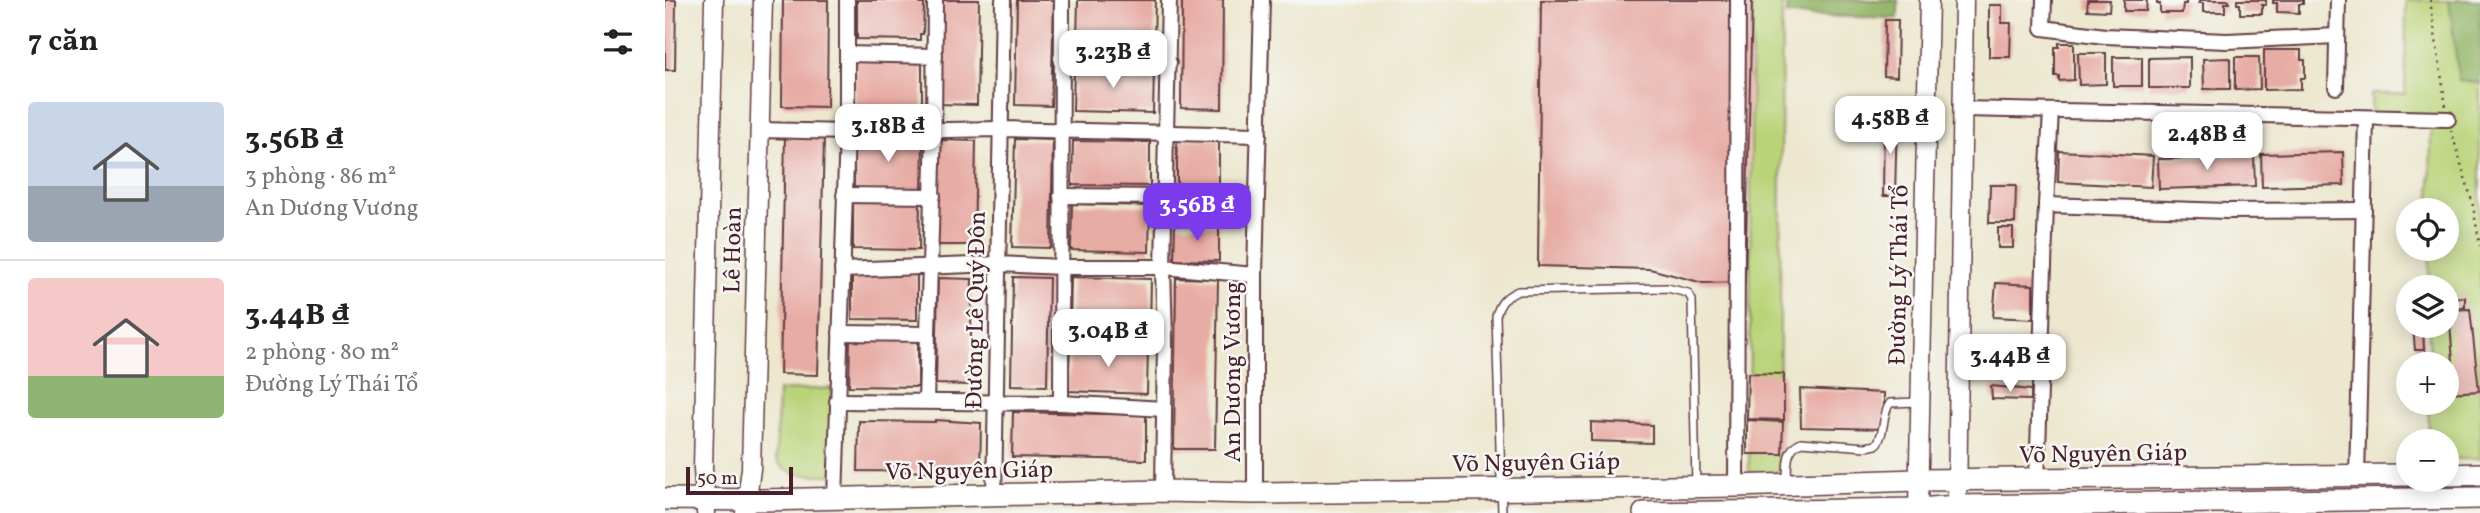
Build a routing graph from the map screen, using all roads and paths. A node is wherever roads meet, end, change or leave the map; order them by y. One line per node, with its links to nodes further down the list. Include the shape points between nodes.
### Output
1 (715, 0): 70 (street, Lê Hoàn)
2 (763, 0): 26 (street, Lê Hoàn)
3 (847, 0): 15 (street)
4 (935, 0): 16 (street)
5 (1003, 0): 25 (street, Đường Lê Quý Đôn)
6 (1062, 0): 17 (street)
7 (1169, 0): 18 (street)
8 (1262, 0): 30 (street, An Dương Vương)
9 (1738, 0): 62 (street)
10 (1929, 0): 50 (street, Đường Lý Thái Tổ)
11 (1965, 0): 20 (street)
12 (2044, 0): 14 (street, via 2043,28 2105,36 2227,41)
13 (2338, 0): 14 (street)
14 (2337, 36): 19 (street)
15 (847, 54): 16 (street); 28 (street)
16 (935, 55): 24 (street)
17 (1061, 58): 18 (street); 27 (street)
18 (1169, 64): 29 (street)
19 (2336, 87)
20 (1963, 109): 21 (street); 59 (street)
21 (2051, 111): 22 (street); 35 (street)
22 (2366, 118): 23 (street); 36 (street)
23 (2448, 119)
24 (935, 129): 25 (street); 28 (street); 32 (street)
25 (1000, 129): 27 (street); 37 (street, Đường Lê Quý Đôn)
26 (760, 130): 28 (street); 71 (street, Lê Hoàn, via 751,469)
27 (1061, 130): 29 (street); 33 (street)
28 (847, 132): 31 (street)
29 (1168, 133): 30 (street); 34 (street)
30 (1259, 135): 42 (street, An Dương Vương)
31 (844, 195): 32 (street); 41 (street)
32 (933, 196): 38 (street)
33 (1061, 197): 34 (street); 39 (street)
34 (1167, 197): 40 (street)
35 (2046, 205): 36 (street); 58 (street)
36 (2364, 210): 56 (street)
37 (998, 264): 38 (street); 39 (street); 49 (street, Đường Lê Quý Đôn)
38 (930, 265): 41 (street); 44 (street)
39 (1061, 267): 40 (street); 45 (street)
40 (1163, 267): 42 (street); 46 (street)
41 (842, 270): 43 (street)
42 (1255, 275): 65 (street, An Dương Vương)
43 (840, 333): 44 (street); 47 (street)
44 (928, 334): 48 (street)
45 (1061, 340): 46 (street); 51 (street)
46 (1165, 341): 52 (street)
47 (837, 401): 48 (street); 69 (street)
48 (926, 401): 49 (street)
49 (996, 402): 51 (street); 66 (street, Đường Lê Quý Đôn)
50 (1920, 402): 57 (street, Đường Lý Thái Tổ); 60 (lane, via 1890,403 1876,445 1801,442 1793,446)
51 (1061, 403): 52 (street)
52 (1164, 409): 64 (street)
53 (2480, 474): 55 (main road)
54 (2396, 475): 56 (main road, Võ Nguyên Giáp)
55 (2459, 475)
56 (2357, 476): 58 (main road, Võ Nguyên Giáp)
57 (1918, 480): 59 (main road, Võ Nguyên Giáp); 60 (main road, Võ Nguyên Giáp); 74 (street, Đường Lý Thái Tổ)
58 (2037, 480): 59 (main road, Võ Nguyên Giáp)
59 (1957, 481): 72 (street)
60 (1787, 484): 62 (main road, Võ Nguyên Giáp)
61 (1696, 486): 62 (main road, Võ Nguyên Giáp); 63 (main road, Võ Nguyên Giáp); 63 (lane, via 1692,300 1679,289 1653,288 1518,291 1499,305)
62 (1736, 486)
63 (1501, 489): 65 (main road, Võ Nguyên Giáp); 75 (lane)
64 (1163, 491): 65 (main road, Võ Nguyên Giáp); 66 (main road, Võ Nguyên Giáp)
65 (1255, 493)
66 (994, 496): 69 (main road, Võ Nguyên Giáp)
67 (2480, 498): 73 (main road, Võ Nguyên Giáp)
68 (665, 499): 70 (main road, Võ Nguyên Giáp)
69 (835, 499): 71 (main road, Võ Nguyên Giáp)
70 (705, 506): 71 (main road, Võ Nguyên Giáp)
71 (746, 506)
72 (1957, 506): 73 (main road, Võ Nguyên Giáp); 74 (main road, Võ Nguyên Giáp)
73 (2376, 506)
74 (1919, 509): 76 (main road, Võ Nguyên Giáp)
75 (1502, 513)
76 (1644, 513)

